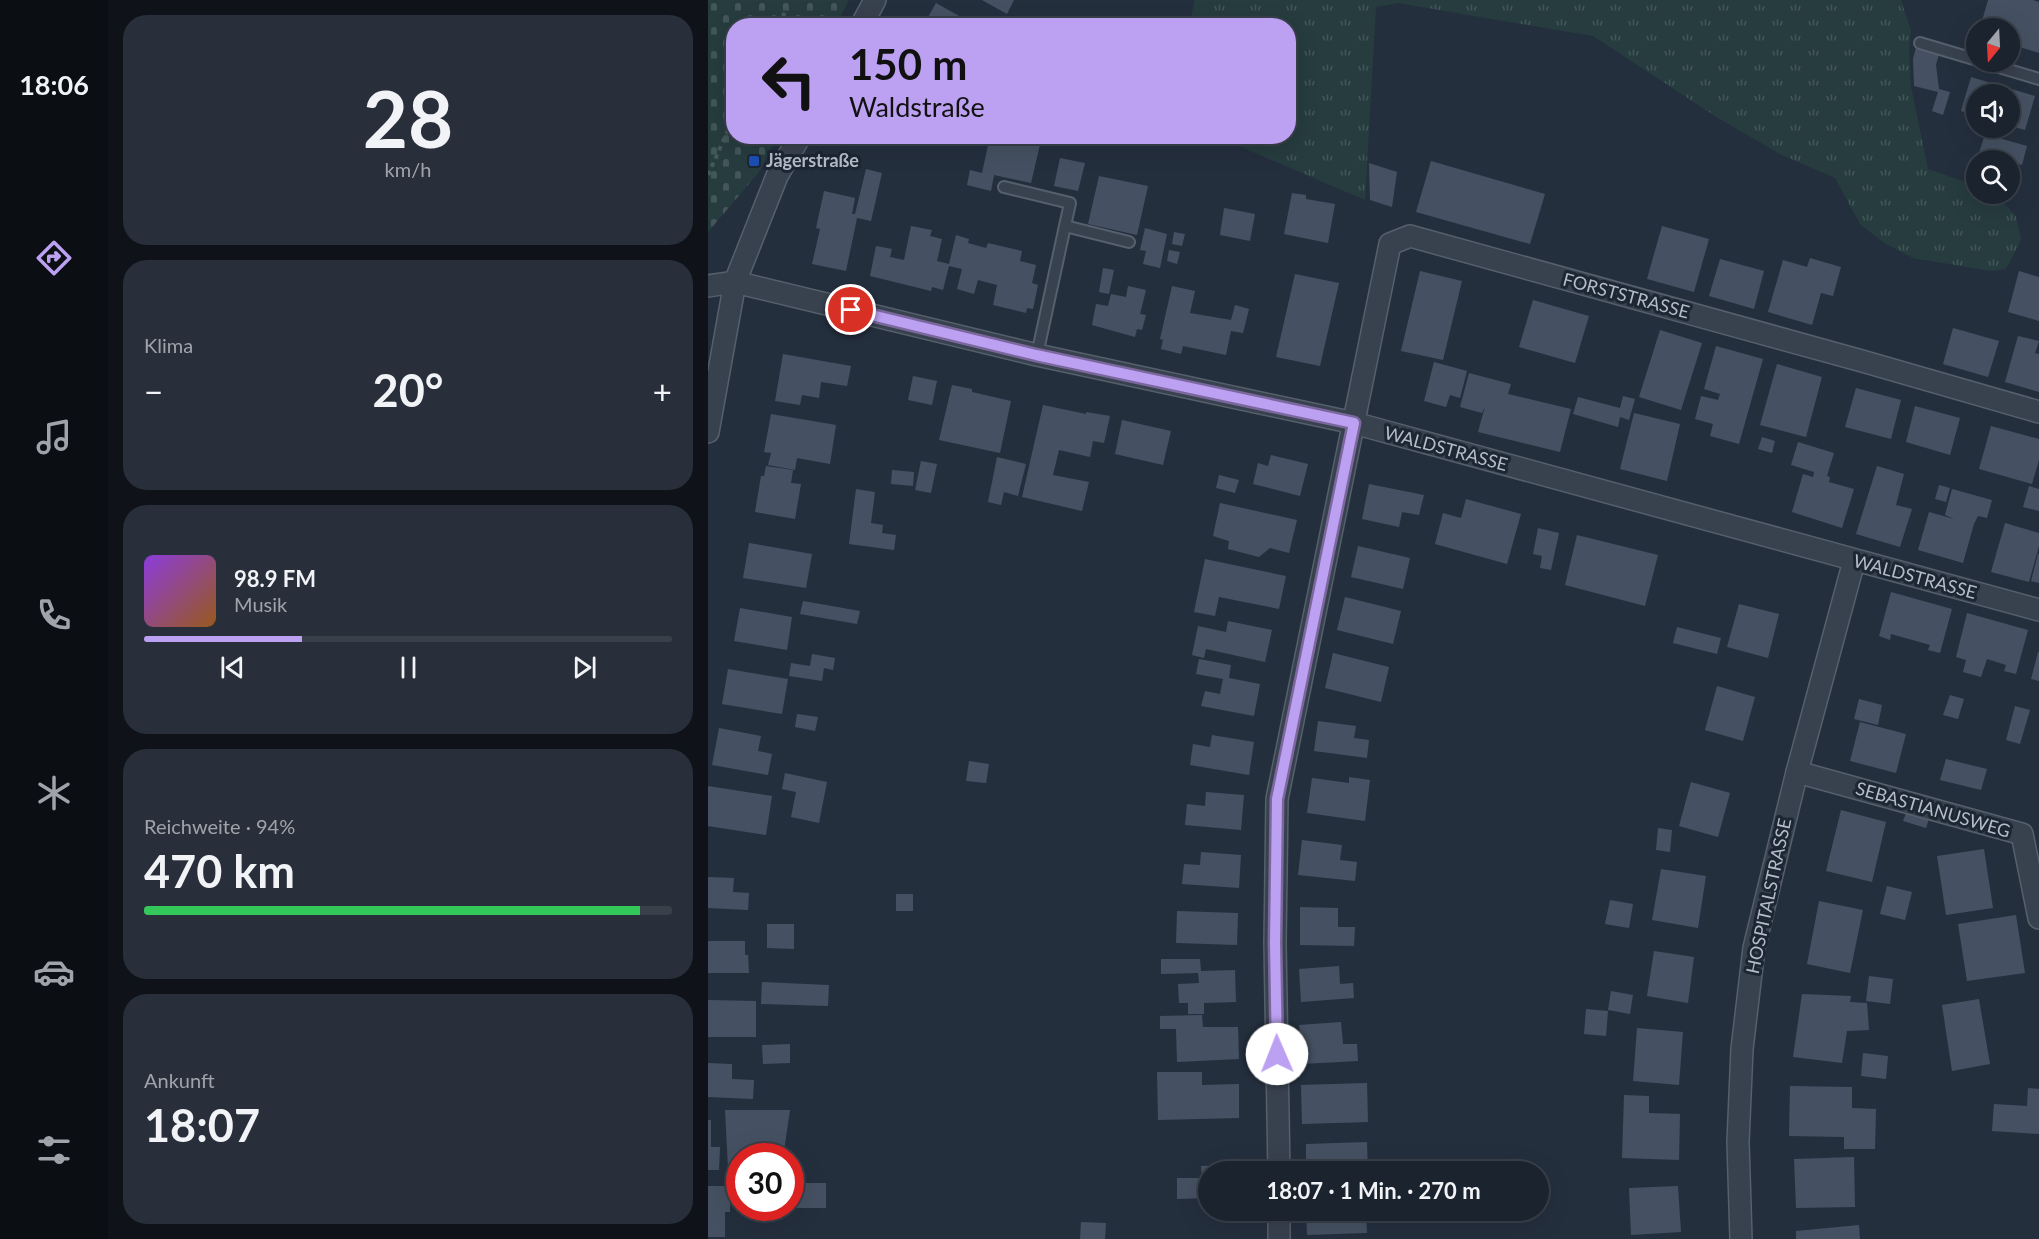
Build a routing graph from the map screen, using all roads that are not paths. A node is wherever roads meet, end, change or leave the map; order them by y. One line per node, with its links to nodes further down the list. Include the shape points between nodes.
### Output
1 (875, 0): 2 (street)
2 (865, 18)
3 (1920, 43): 4 (lane)
4 (1966, 57)
5 (2016, 72): 6 (lane)
6 (2039, 79)
7 (795, 144): 11 (street, via 777,176)
8 (1004, 187): 9 (lane, via 1070,203)
9 (1065, 226): 10 (lane); 13 (lane)
10 (1129, 242)
11 (735, 282): 12 (street, WALDSTRASSE); 13 (street, WALDSTRASSE); 16 (street)
12 (708, 286)
13 (1036, 355): 15 (street, WALDSTRASSE)
14 (2039, 412): 15 (street, FORSTSTRASSE, via 1410,236 1390,244)
15 (1354, 423): 17 (street, WALDSTRASSE); 21 (street, via 1277,799)
16 (708, 432)
17 (1854, 561): 18 (street, WALDSTRASSE); 19 (street, HOSPITALSTRASSE)
18 (2039, 610)
19 (1797, 772): 20 (street, SEBASTIANUSWEG, via 2022,834); 24 (street, HOSPITALSTRASSE, via 1754,948 1742,1049 1738,1142)
20 (2039, 918)
21 (1279, 1161)
22 (1279, 1221): 23 (street)
23 (1279, 1239)
24 (1741, 1239)

